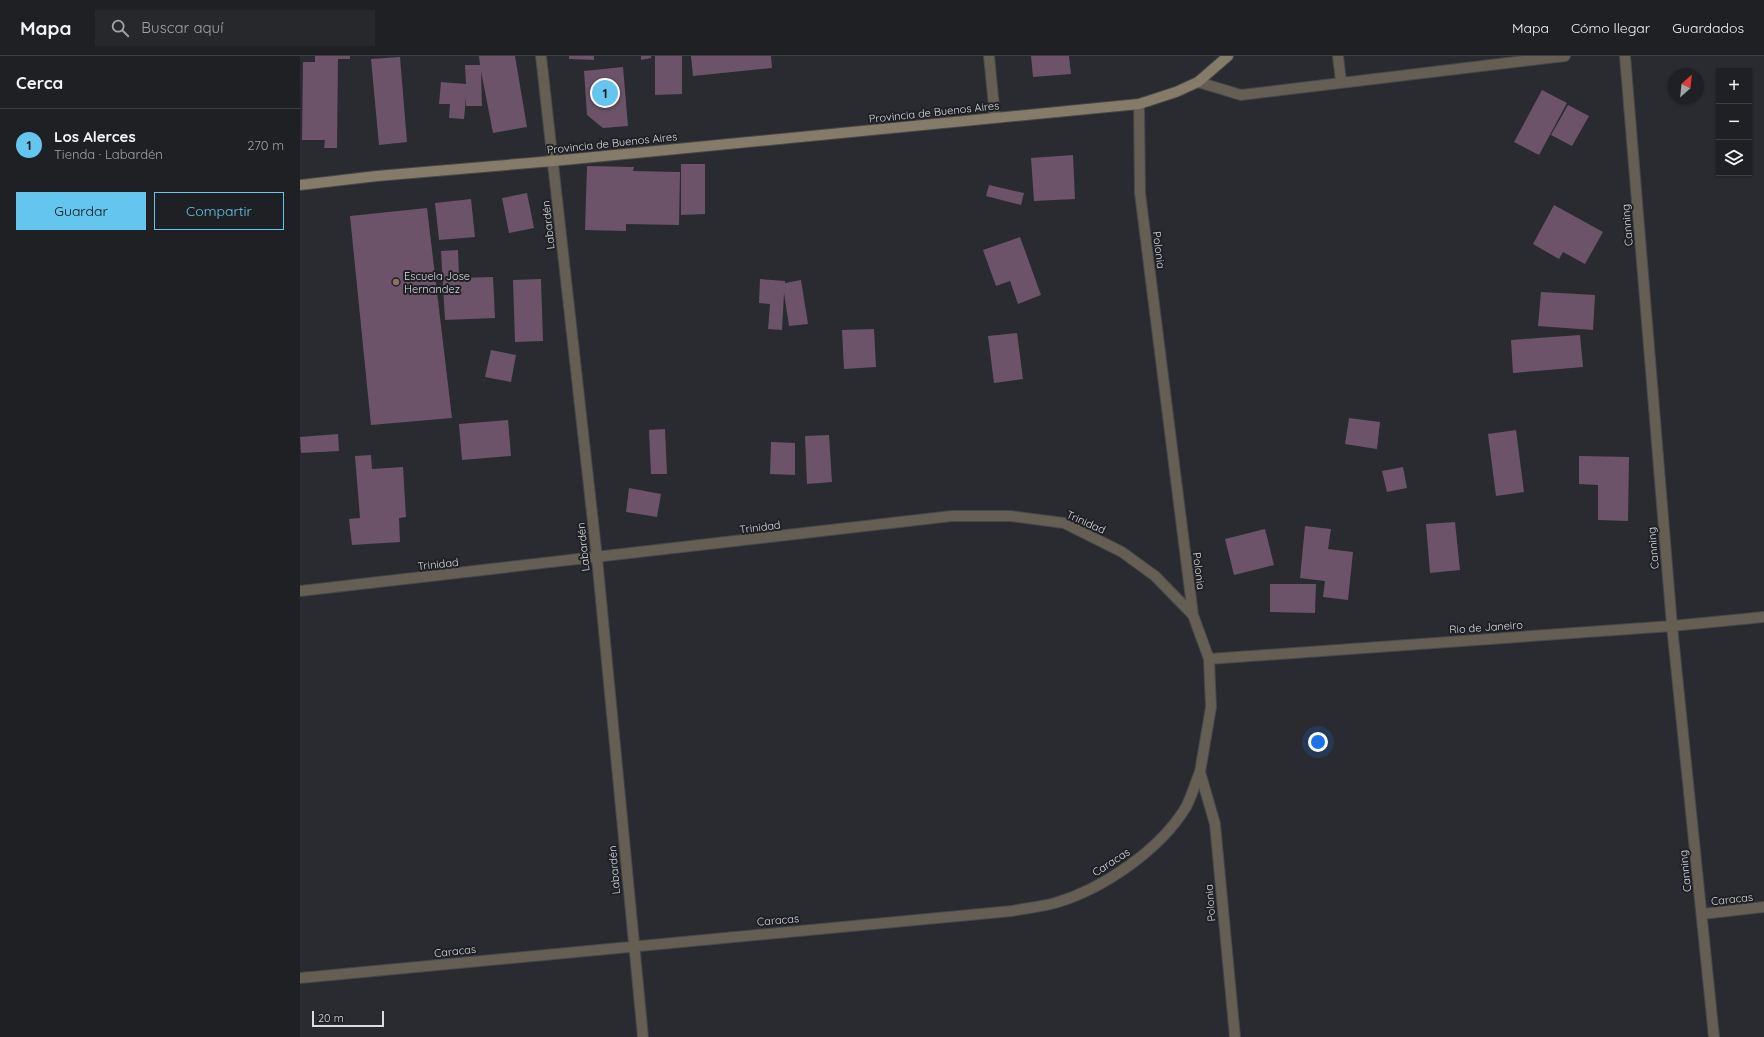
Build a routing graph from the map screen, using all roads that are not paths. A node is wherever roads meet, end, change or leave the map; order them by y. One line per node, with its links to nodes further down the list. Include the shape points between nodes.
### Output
1 (542, 56): 11 (street, Labardén)
2 (988, 56): 10 (street)
3 (1228, 56): 7 (main road, Provincia de Buenos Aires)
4 (1338, 56): 8 (street)
5 (1565, 56): 8 (street)
6 (1624, 56): 17 (street, Canning)
7 (1198, 82): 8 (street, via 1241,94); 9 (main road, Provincia de Buenos Aires)
8 (1341, 82)
9 (1139, 104): 10 (main road, Provincia de Buenos Aires); 15 (street, Polonia, via 1140,192)
10 (995, 117): 11 (main road, Provincia de Buenos Aires)
11 (553, 161): 12 (main road, Provincia de Buenos Aires); 13 (street, Labardén)
12 (300, 185)
13 (596, 558): 14 (street, Trinidad); 15 (street, Trinidad, via 952,516 1010,516 1064,523 1122,552 1155,576); 22 (street, Labardén)
14 (300, 591)
15 (1193, 615): 18 (street, Polonia)
16 (1764, 617): 17 (street, Rio de Janeiro)
17 (1672, 626): 18 (street, Rio de Janeiro); 21 (street, Canning)
18 (1209, 659): 19 (street, Polonia, via 1211,707)
19 (1200, 772): 22 (street, Caracas, via 1186,806 1166,833 1139,858 1100,884 1055,903 1012,911); 25 (street, Polonia, via 1215,824)
20 (1764, 907): 21 (street, Caracas)
21 (1702, 914): 26 (street, Canning)
22 (633, 946): 23 (street, Caracas); 24 (street, Labardén)
23 (300, 978)
24 (642, 1037)
25 (1235, 1037)
26 (1714, 1037)

